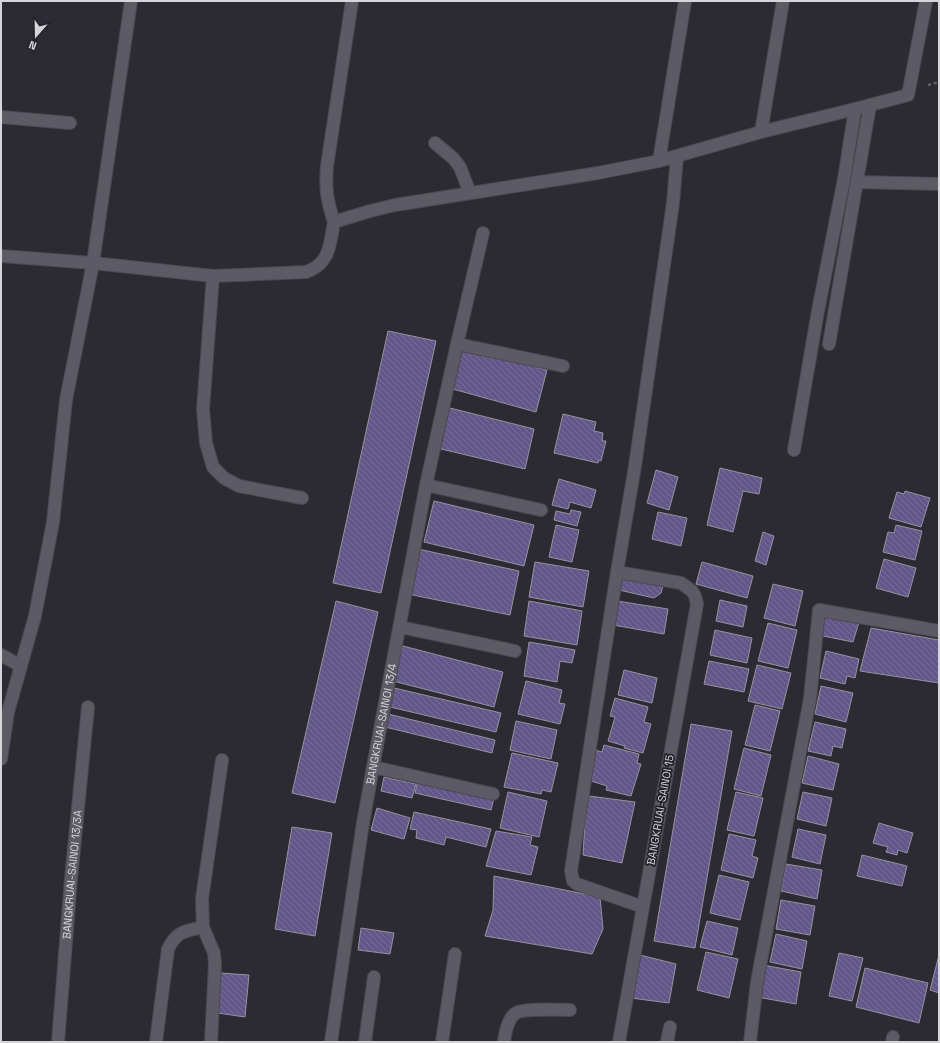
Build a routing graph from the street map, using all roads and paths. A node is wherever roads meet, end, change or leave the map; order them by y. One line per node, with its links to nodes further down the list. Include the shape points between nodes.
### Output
1 (131, 1): 20 (street)
2 (352, 1): 17 (street, via 326,166 327,200)
3 (686, 1): 13 (street)
4 (783, 1): 10 (street)
5 (926, 1): 6 (street, via 908,95)
6 (870, 105): 7 (street); 14 (street)
7 (855, 109): 10 (street); 25 (street)
8 (1, 117): 9 (street)
9 (70, 123)
10 (761, 132): 12 (street)
11 (435, 143): 16 (street, via 460,167)
12 (677, 156): 13 (street); 29 (street, via 672,210)
13 (659, 161): 16 (street)
14 (857, 182): 15 (street); 23 (street)
15 (939, 184)
16 (470, 193): 17 (street, via 395,205)
17 (334, 222): 21 (street, via 327,255 315,269 306,272)
18 (483, 233): 22 (street, BANGKRUAI-SAINOI 13/4)
19 (1, 256): 20 (street)
20 (93, 263): 21 (street); 34 (street, via 66,400 53,522 35,616)
21 (212, 276): 27 (street, via 204,409 206,443 213,466 224,478 239,486)
22 (457, 344): 24 (street); 26 (street, BANGKRUAI-SAINOI 13/4)
23 (829, 344)
24 (563, 366)
25 (794, 450)
26 (426, 485): 28 (street); 30 (street, BANGKRUAI-SAINOI 13/4)
27 (302, 498)
28 (542, 510)
29 (617, 572): 40 (street, via 571,871 573,881 577,884); 40 (street, BANGKRUAI-SAINOI 15, via 681,583 692,591 696,604)
30 (400, 627): 32 (street); 38 (street, BANGKRUAI-SAINOI 13/4)
31 (939, 631): 55 (street, via 819,610 810,699 757,982)
32 (515, 651)
33 (1, 655): 34 (street)
34 (21, 666): 36 (street, via 8,712)
35 (88, 707): 46 (street, BANGKRUAI-SAINOI 13/3A)
36 (1, 759)
37 (222, 760): 41 (street, via 202,899)
38 (373, 767): 39 (street); 49 (street, BANGKRUAI-SAINOI 13/4)
39 (493, 794)
40 (644, 906): 53 (street, BANGKRUAI-SAINOI 15)
41 (203, 927): 47 (street, via 174,938 168,949); 48 (street, via 214,953 215,965)
42 (454, 954): 51 (street)
43 (374, 977): 50 (street)
44 (570, 1010): 52 (street, via 516,1012 510,1019)
45 (670, 1027): 54 (street)
46 (58, 1042)
47 (156, 1042)
48 (211, 1042)
49 (330, 1042)
50 (365, 1042)
51 (442, 1042)
52 (504, 1042)
53 (619, 1042)
54 (667, 1042)
55 (750, 1042)

